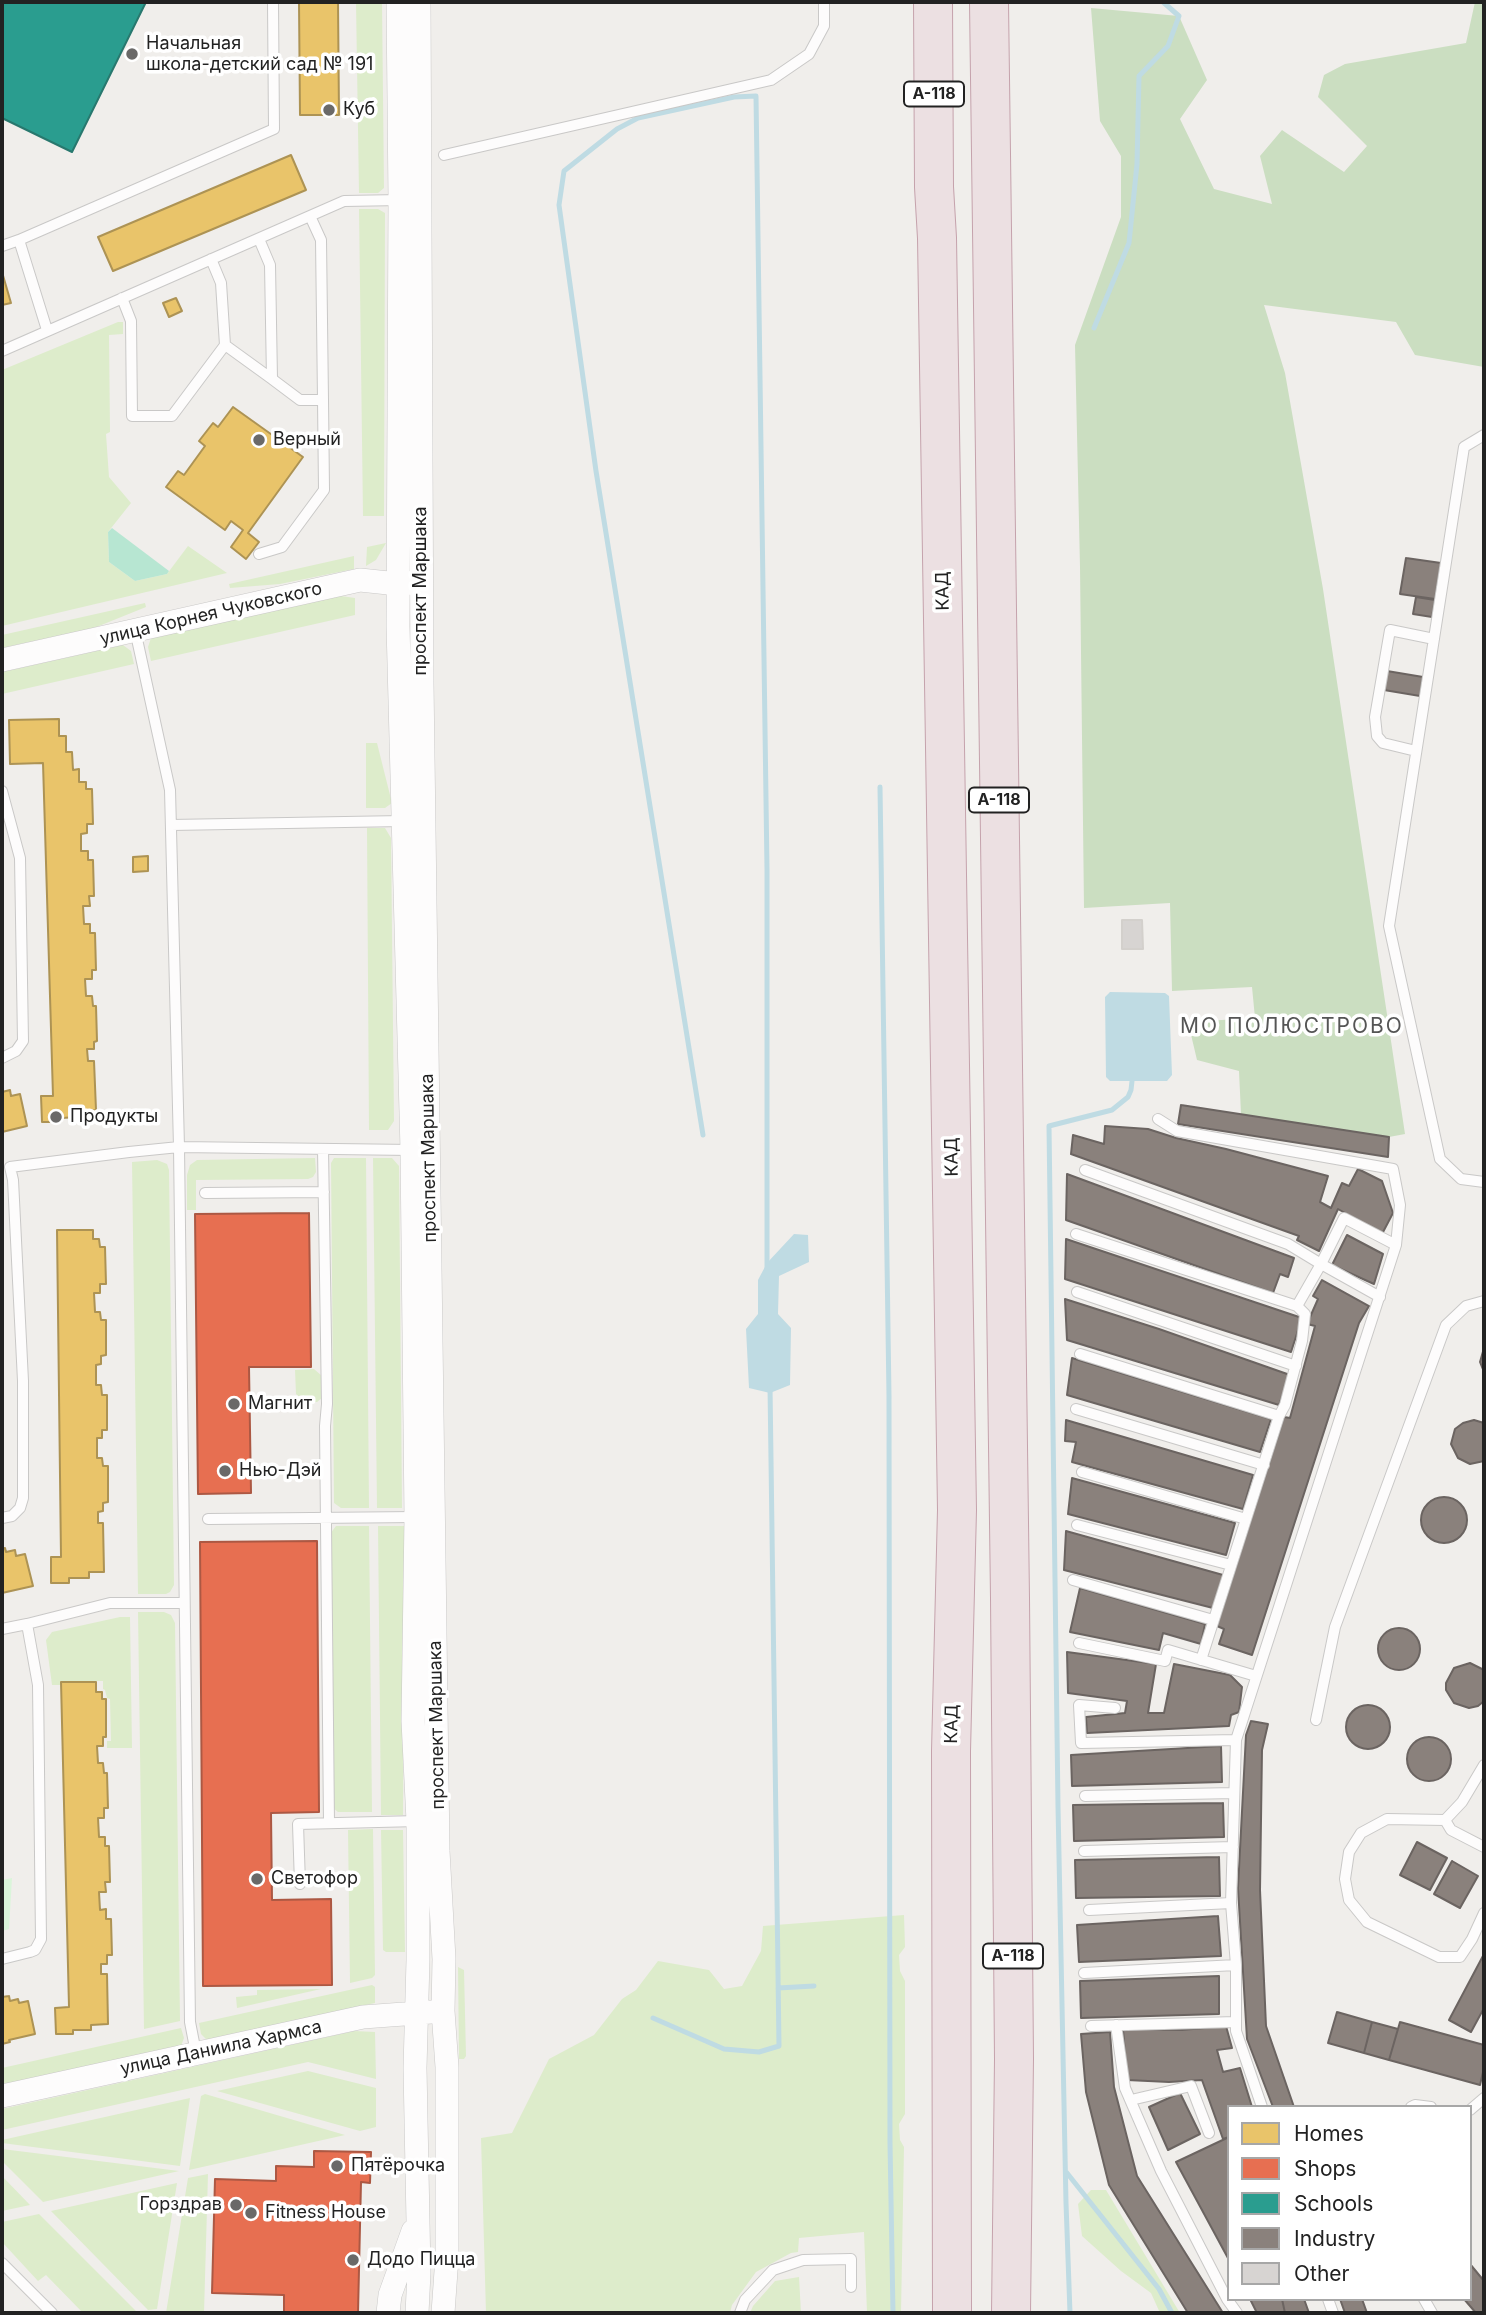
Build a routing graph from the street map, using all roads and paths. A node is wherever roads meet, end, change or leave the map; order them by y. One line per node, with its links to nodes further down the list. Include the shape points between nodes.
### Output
1 (273, 2): 11 (lane, via 274,129)
2 (398, 2): 8 (street, проспект Маршака)
3 (419, 2): 8 (street, проспект Маршака)
4 (824, 2): 7 (lane, via 824,26 808,54 771,80)
5 (933, 2): 106 (highway, КАД / А-118, via 957,1510 951,1751)
6 (989, 2): 107 (highway, А-118, via 1014,2045)
7 (444, 155)
8 (410, 201): 9 (lane, via 344,201); 22 (street, проспект Маршака)
9 (310, 216): 10 (lane); 19 (lane, via 321,240)
10 (259, 239): 13 (lane); 18 (lane, via 270,265)
11 (19, 240): 12 (lane); 15 (lane)
12 (2, 246)
13 (211, 259): 14 (lane); 16 (lane, via 221,282)
14 (122, 298): 15 (lane); 16 (lane, via 131,321 132,416 172,416)
15 (47, 330): 17 (lane)
16 (225, 345): 18 (lane)
17 (2, 351)
18 (272, 379): 19 (lane, via 300,400)
19 (323, 400): 21 (lane, via 324,490 282,547)
20 (1484, 435): 24 (lane, via 1464,447)
21 (259, 554)
22 (409, 583): 23 (street, улица Корнея Чуковского, via 360,580); 28 (street, проспект Маршака); 87 (street, проспект Маршака)
23 (135, 630): 25 (street, улица Корнея Чуковского); 29 (lane, via 164,755)
24 (1434, 639): 26 (lane); 26 (lane, via 1391,630 1375,718 1377,736 1383,743)
25 (2, 660)
26 (1416, 751): 37 (lane, via 1389,926 1440,1159 1461,1178)
27 (2, 791): 30 (lane, via 20,858 23,1041)
28 (404, 821): 29 (lane); 34 (street, проспект Маршака)
29 (171, 825): 32 (lane)
30 (2, 1058)
31 (1158, 1119): 41 (lane, via 1177,1131 1393,1169 1400,1205)
32 (179, 1147): 33 (lane); 35 (lane); 61 (lane)
33 (323, 1149): 34 (lane); 38 (lane)
34 (412, 1150): 53 (street, проспект Маршака)
35 (6, 1168): 54 (lane, via 13,1180 23,1381 23,1498 12,1516)
36 (1085, 1170): 42 (lane, via 1288,1244)
37 (1484, 1182)
38 (324, 1192): 39 (lane); 55 (lane)
39 (205, 1193)
40 (1076, 1234): 46 (lane)
41 (1396, 1245): 42 (lane, via 1344,1218); 44 (lane)
42 (1321, 1264): 44 (lane); 46 (lane)
43 (1077, 1292): 48 (lane)
44 (1380, 1297): 67 (lane)
45 (1484, 1301): 69 (lane, via 1466,1306 1446,1325 1335,1627)
46 (1297, 1307): 48 (lane, via 1305,1314)
47 (1080, 1354): 50 (lane)
48 (1296, 1366): 50 (lane)
49 (1076, 1409): 51 (lane)
50 (1279, 1416): 51 (lane)
51 (1264, 1465): 57 (lane)
52 (1082, 1472): 57 (lane)
53 (416, 1517): 55 (lane); 75 (street, проспект Маршака, via 413,1721)
54 (2, 1518)
55 (325, 1518): 56 (lane); 76 (lane)
56 (208, 1519)
57 (1246, 1519): 59 (lane)
58 (1077, 1525): 59 (lane)
59 (1231, 1565): 62 (lane)
60 (1073, 1580): 62 (lane)
61 (183, 1603): 63 (lane, via 110,1603); 92 (lane, via 190,2022)
62 (1213, 1620): 66 (lane)
63 (27, 1623): 64 (lane); 84 (lane, via 38,1685 41,1939 35,1950)
64 (2, 1629)
65 (1079, 1643): 66 (lane, via 1165,1661 1168,1650)
66 (1200, 1660): 67 (lane)
67 (1256, 1676): 70 (lane)
68 (1115, 1708): 70 (lane, via 1079,1704 1081,1743)
69 (1316, 1720)
70 (1236, 1740): 72 (lane)
71 (1484, 1765): 74 (lane)
72 (1234, 1793): 73 (lane); 77 (lane)
73 (1085, 1796)
74 (1445, 1820): 78 (lane, via 1451,1830); 83 (lane, via 1387,1819 1361,1833 1349,1852 1345,1879 1349,1900 1367,1922 1439,1957 1460,1957)
75 (418, 1821): 76 (lane); 88 (street, проспект Маршака)
76 (328, 1824): 80 (lane, via 298,1824)
77 (1233, 1847): 79 (lane); 81 (lane)
78 (1484, 1847)
79 (1084, 1851)
80 (300, 1884)
81 (1231, 1903): 82 (lane); 85 (lane)
82 (1089, 1910)
83 (1484, 1913)
84 (2, 1959)
85 (1236, 1965): 86 (lane); 89 (lane)
86 (1084, 1973)
87 (443, 2011): 88 (street, улица Даниила Хармса); 104 (street, проспект Маршака, via 447,2257)
88 (417, 2013): 92 (street, улица Даниила Хармса, via 363,2017); 97 (street, проспект Маршака)
89 (1236, 2022): 90 (lane); 95 (lane)
90 (1116, 2025): 91 (lane); 94 (lane, via 1125,2088)
91 (1091, 2026)
92 (196, 2053): 93 (street, улица Даниила Хармса)
93 (2, 2096)
94 (1131, 2100): 96 (lane, via 1191,2086); 100 (lane, via 1161,2171)
95 (1261, 2105)
96 (1209, 2133)
97 (417, 2218): 102 (street); 103 (street, проспект Маршака)
98 (2, 2263): 101 (lane)
99 (851, 2287): 105 (lane, via 851,2259 803,2260 773,2270 745,2300)
100 (1227, 2294)
101 (52, 2313)
102 (388, 2313)
103 (417, 2313)
104 (443, 2313)
105 (740, 2313)
106 (952, 2313)
107 (1011, 2313)

